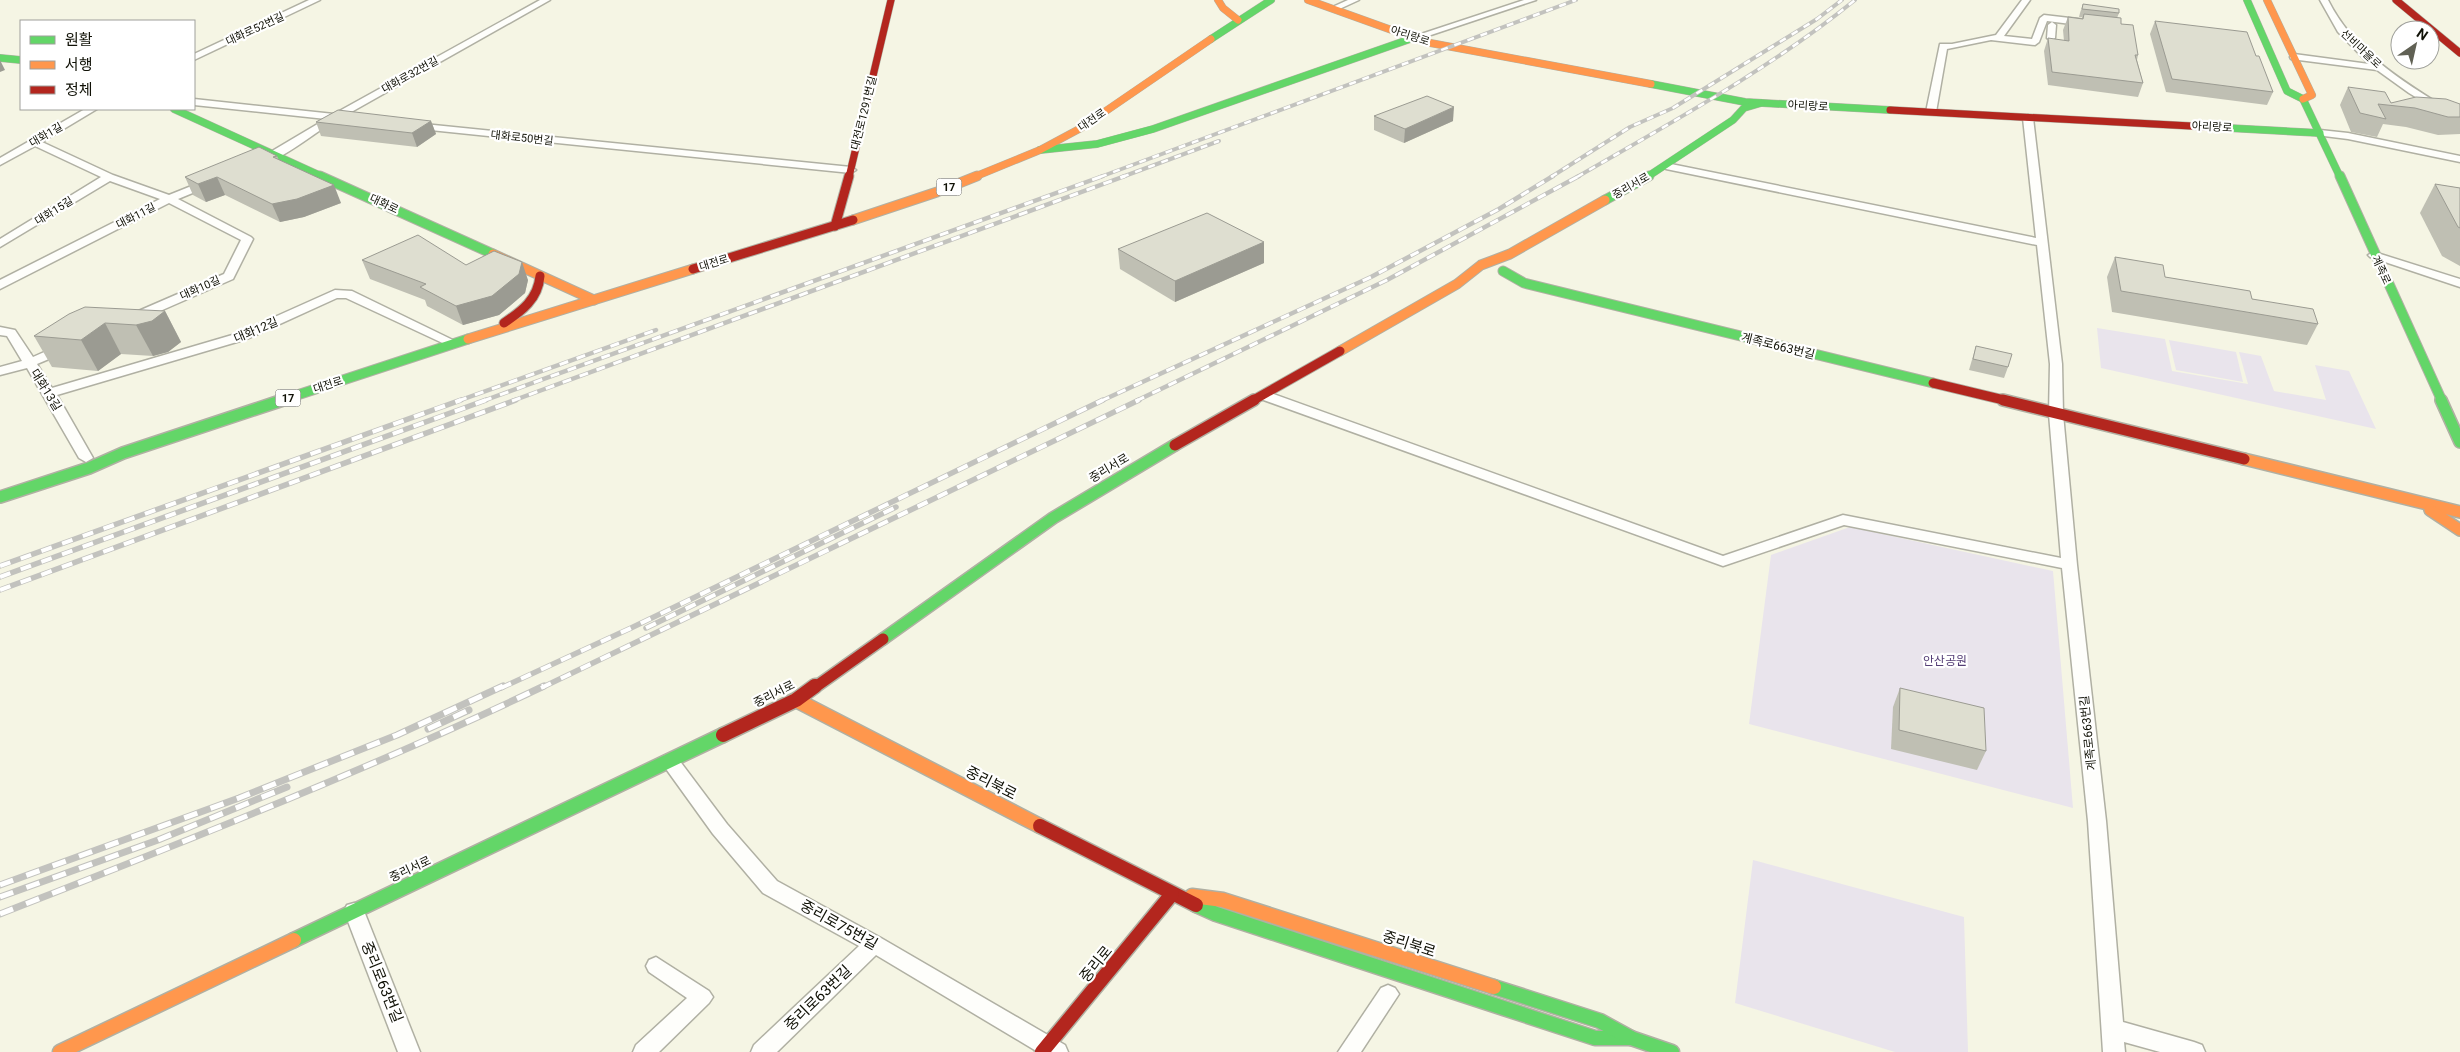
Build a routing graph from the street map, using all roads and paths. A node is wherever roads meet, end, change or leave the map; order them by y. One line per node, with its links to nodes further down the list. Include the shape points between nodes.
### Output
1 (316, 0): 25 (street, 대화로52번길)
2 (546, 0): 38 (street, 대화로32번길)
3 (891, 0): 51 (main road, 대전로1291번길)
4 (1218, 0): 17 (main road)
5 (1271, 0): 15 (main road, 대전로 / 17)
6 (1308, 0): 16 (main road, 아리랑로)
7 (1354, 0): 16 (street)
8 (1532, 0): 20 (street)
9 (2026, 0): 21 (street)
10 (2247, 0): 31 (main road, 계족로, via 2287,91)
11 (2267, 0): 26 (main road)
12 (2324, 0): 29 (street, 선비마을로, via 2340,29)
13 (2396, 0): 24 (main road)
14 (2410, 0): 23 (main road)
15 (1260, 4): 17 (main road, 대전로 / 17)
16 (1332, 9): 20 (main road, 아리랑로)
17 (1238, 20): 45 (main road, 대전로 / 17, via 1081,128)
18 (2099, 24): 21 (street, via 2044,18 2034,42)
19 (2052, 25): 22 (street)
20 (1413, 38): 30 (main road, 아리랑로); 45 (main road, via 1147,131 1113,141)
21 (1998, 38): 37 (street, via 1978,38 1952,47 1943,46)
22 (2051, 38)
23 (2460, 42)
24 (2460, 53)
25 (195, 57)
26 (2294, 57): 29 (street); 31 (main road, via 2312,94)
27 (0, 58): 28 (main road)
28 (20, 60)
29 (2381, 68): 41 (street, 선비마을로)
30 (1730, 99): 33 (main road, 아리랑로); 34 (main road)
31 (2303, 99): 43 (main road, 계족로)
32 (195, 102): 38 (street)
33 (1761, 103): 34 (main road, 중리서로); 37 (main road, 아리랑로)
34 (1744, 108): 50 (main road, 중리서로)
35 (90, 110): 44 (street, 대화1길)
36 (176, 110): 46 (main road, 대화로)
37 (1931, 112): 39 (main road, 아리랑로)
38 (335, 117): 40 (street); 46 (street, 대화로32번길)
39 (2028, 118): 43 (main road, 아리랑로); 56 (street, 계족로663번길)
40 (354, 119)
41 (2460, 121)
42 (402, 125): 51 (street, 대화로50번길)
43 (2320, 134): 47 (street, via 2348,136); 58 (main road, 계족로)
44 (34, 142): 48 (street, 대화1길); 53 (street, 대화10길)
45 (1040, 150): 55 (main road, 대전로 / 17, via 937,192)
46 (276, 154): 49 (street); 60 (main road, 대화로)
47 (2460, 159)
48 (0, 162)
49 (250, 165)
50 (1666, 166): 56 (street); 59 (main road, 중리서로)
51 (851, 170): 55 (main road, 대전로1291번길)
52 (223, 176): 54 (street, 대화11길)
53 (109, 177): 54 (street, 대화10길); 57 (street, 대화15길)
54 (169, 199): 63 (street, 대화11길); 65 (street, 대화10길, via 247,239 229,276)
55 (835, 226): 64 (main road, 대전로 / 17)
56 (2043, 243): 74 (street, 계족로663번길, via 2056,364)
57 (0, 244)
58 (2374, 255): 62 (street); 75 (main road, 계족로)
59 (1489, 272): 61 (main road, 계족로663번길); 61 (main road, via 1507,264); 73 (main road, 중리서로)
60 (540, 276): 64 (main road, 대화로); 66 (main road, via 542,284 537,295)
61 (1519, 281): 74 (main road, 계족로663번길)
62 (2460, 283)
63 (0, 286)
64 (594, 300): 66 (main road, 대전로 / 17)
65 (120, 323)
66 (495, 330): 69 (main road, 대전로 / 17)
67 (0, 331): 70 (street, 대화13길, via 11,333)
68 (75, 343): 70 (street)
69 (453, 343): 72 (street, 대화12길, via 348,294 335,294 243,336); 76 (main road, 대전로 / 17)
70 (30, 363): 71 (street); 72 (street, 대화13길)
71 (0, 372)
72 (50, 393): 77 (street, 대화13길)
73 (1263, 395): 83 (street, via 1723,561 1843,520); 84 (main road, 중리서로, via 1053,518)
74 (2056, 414): 80 (main road, 계족로663번길); 83 (street, 계족로663번길)
75 (2460, 442)
76 (123, 453): 77 (main road, 대전로 / 17); 79 (main road, 대전로 / 17)
77 (86, 458): 78 (main road, 대전로 / 17)
78 (0, 486)
79 (0, 497)
80 (2419, 503): 81 (main road, 계족로663번길); 82 (main road)
81 (2460, 512)
82 (2460, 530)
83 (2069, 566): 91 (street, 계족로663번길, via 2098,821)
84 (796, 700): 85 (main road, 중리서로); 86 (main road, 중리북로)
85 (670, 761): 87 (main road, 중리서로); 88 (street, 중리로75번길, via 720,829 770,887)
86 (1172, 894): 92 (main road, 중리북로, via 1216,914 1595,1038); 92 (main road, 중리북로, via 1223,900 1600,1021); 93 (main road, 중리로)
87 (354, 911): 94 (main road, 중리서로); 95 (street, 중리로63번길)
88 (874, 944): 93 (street, 중리로75번길); 97 (street, 중리로63번길)
89 (656, 966): 96 (street, via 702,996)
90 (1388, 994): 98 (street)
91 (2112, 1029): 100 (street, 계족로663번길); 101 (street)
92 (1628, 1045): 99 (main road, 중리북로)
93 (1049, 1050)
94 (60, 1052)
95 (409, 1052)
96 (644, 1052)
97 (762, 1052)
98 (1350, 1052)
99 (1672, 1052)
100 (2114, 1052)
101 (2194, 1052)

